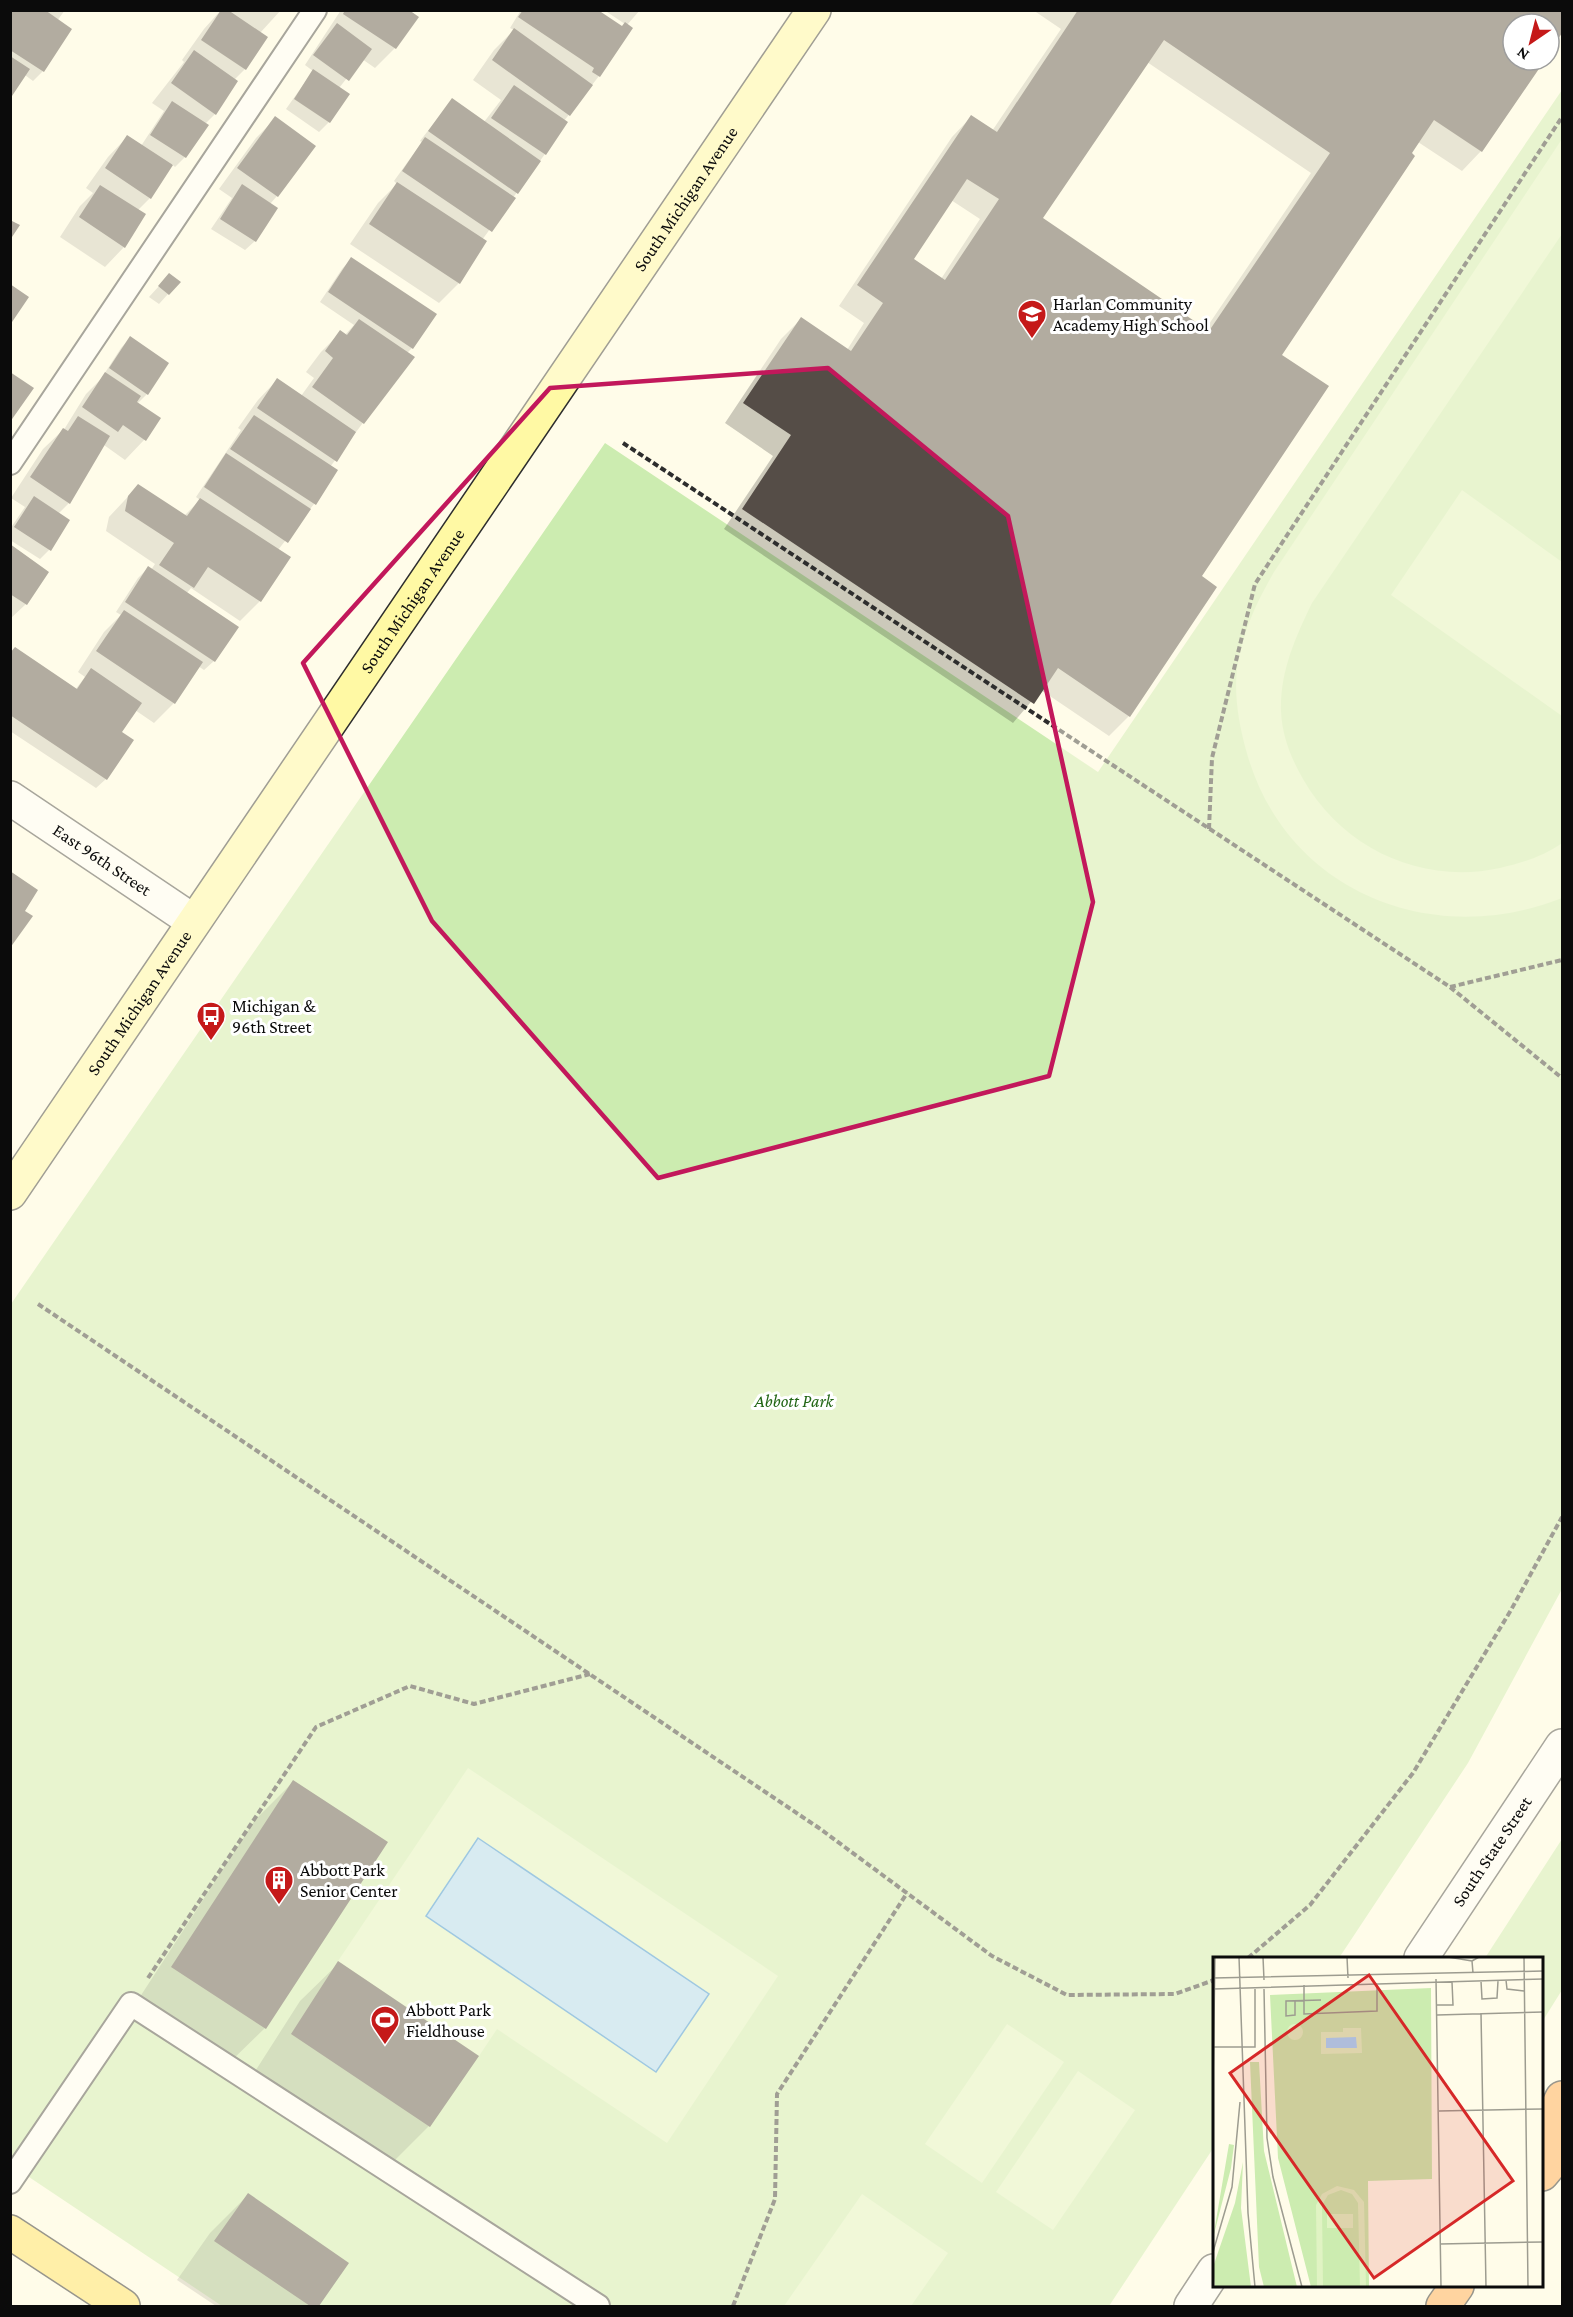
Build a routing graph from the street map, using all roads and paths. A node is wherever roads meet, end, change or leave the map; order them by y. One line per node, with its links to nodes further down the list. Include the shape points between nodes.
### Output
1 (315, 10): 5 (lane)
2 (814, 10): 8 (main road, South Michigan Avenue)
3 (1563, 117): 7 (path, via 1255,585 1212,758)
4 (623, 443): 7 (path)
5 (10, 463)
6 (10, 798): 8 (street, East 96th Street)
7 (1209, 830): 10 (path)
8 (194, 921): 12 (main road, South Michigan Avenue)
9 (1563, 960): 10 (path)
10 (1450, 987): 11 (path)
11 (1563, 1078)
12 (10, 1193)
13 (38, 1304): 15 (path)
14 (1563, 1517): 18 (path, via 1413,1773 1310,1905)
15 (590, 1674): 17 (path, via 819,1828); 21 (path, via 474,1704 410,1686 316,1727)
16 (1563, 1746): 19 (street, South State Street)
17 (907, 1893): 20 (path, via 992,1956 1068,1995 1175,1994); 32 (path, via 777,2094 775,2199)
18 (1250, 1957)
19 (1422, 1957)
20 (1213, 1981)
21 (131, 2004): 26 (lane); 31 (lane)
22 (1563, 2098): 23 (highway)
23 (1543, 2137)
24 (1563, 2150): 25 (highway)
25 (1543, 2173)
26 (10, 2182)
27 (10, 2232): 30 (main road)
28 (1213, 2274): 33 (street)
29 (1456, 2287): 34 (highway)
30 (123, 2307)
31 (598, 2307)
32 (733, 2307)
33 (1191, 2307)
34 (1443, 2307)

